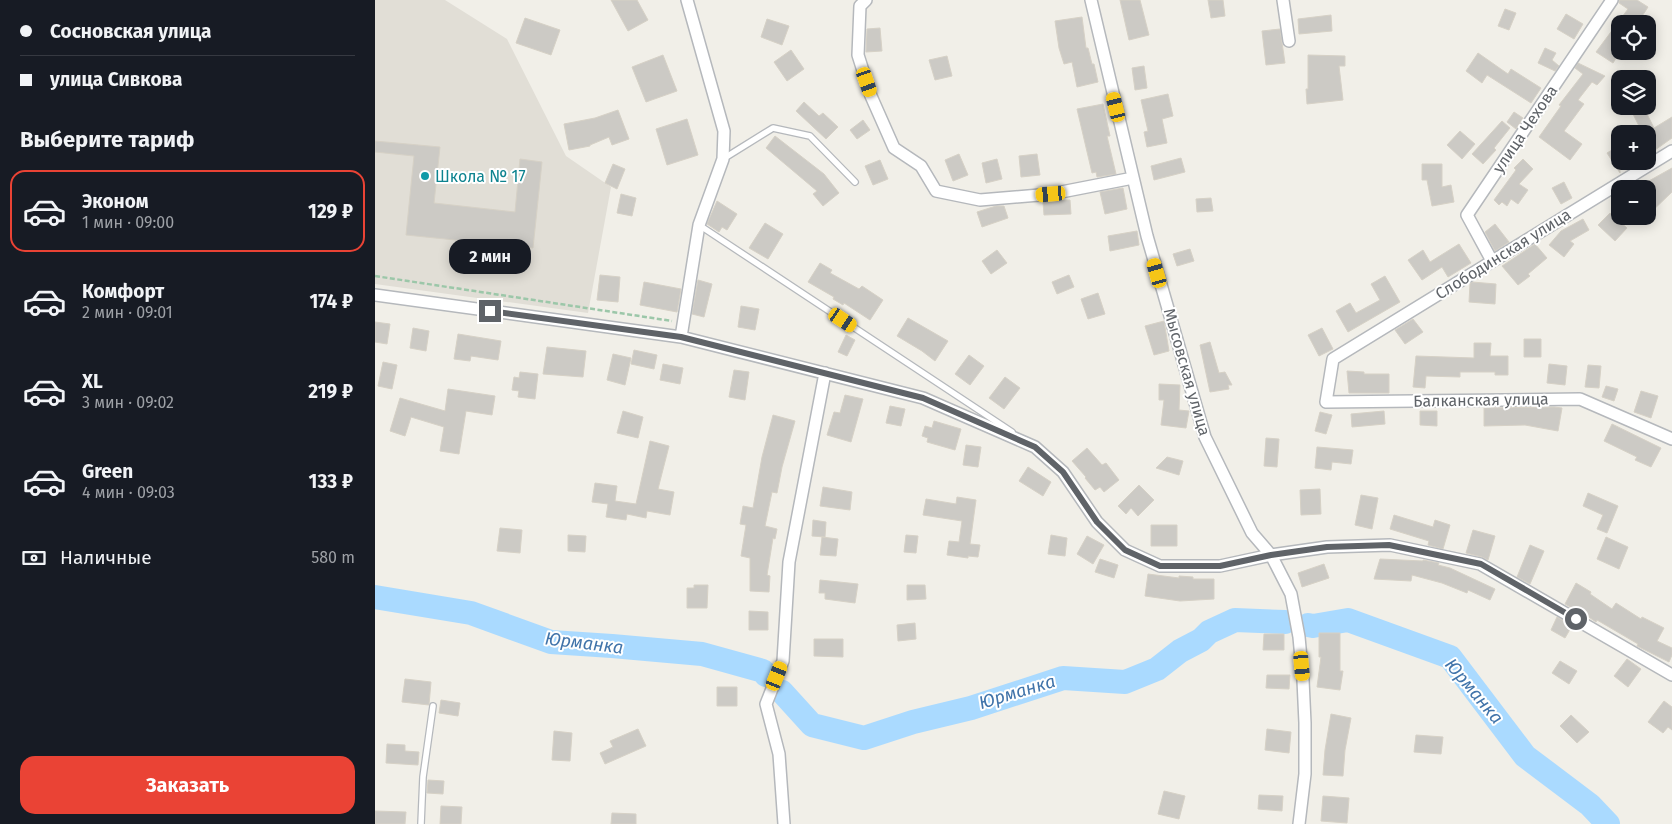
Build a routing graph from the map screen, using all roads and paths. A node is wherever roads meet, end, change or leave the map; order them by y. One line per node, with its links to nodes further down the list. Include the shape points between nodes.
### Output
1 (687, 0): 8 (street, via 724,131)
2 (866, 0): 9 (street, via 859,6 858,56 871,96 893,148 921,166 936,191 980,200 1051,194)
3 (1091, 0): 9 (street, Мысовская улица)
4 (1283, 0): 6 (street)
5 (1611, 0): 12 (street, улица Чехова, via 1467,215)
6 (1289, 41)
7 (1672, 151): 12 (street, Слободинская улица)
8 (723, 159): 10 (lane, via 773,128 810,136); 11 (street)
9 (1133, 178): 21 (street, Мысовская улица, via 1205,437 1252,533)
10 (855, 182)
11 (699, 225): 15 (street); 20 (lane)
12 (1492, 261): 17 (street, Слободинская улица)
13 (375, 276): 15 (path)
14 (375, 295): 16 (street)
15 (683, 322): 16 (street)
16 (681, 337): 18 (street)
17 (1333, 358): 19 (street, Балканская улица, via 1326,402 1580,399)
18 (825, 373): 20 (street, via 923,398); 25 (street, via 789,562 783,661 766,704 779,754)
19 (1672, 438)
20 (1035, 447): 21 (street, via 1063,472 1097,522 1125,550 1160,566 1220,566)
21 (1271, 555): 22 (street, via 1327,547 1389,545 1481,564); 26 (street, Мысовская улица, via 1291,594 1299,637 1305,774)
22 (1672, 675)
23 (433, 706): 24 (lane, via 423,777)
24 (421, 824)
25 (785, 824)
26 (1299, 824)

